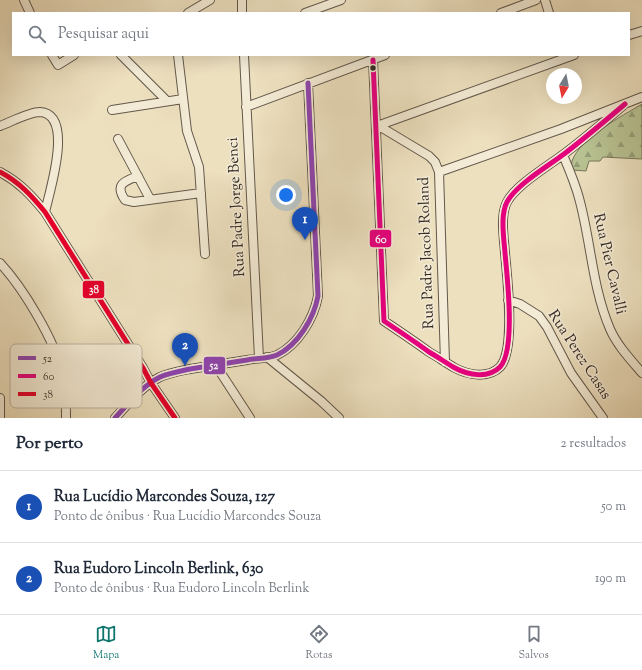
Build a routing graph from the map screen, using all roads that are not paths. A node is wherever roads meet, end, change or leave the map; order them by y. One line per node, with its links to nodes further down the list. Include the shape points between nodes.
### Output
1 (24, 0): 7 (street)
2 (210, 0): 8 (street)
3 (242, 0): 9 (street)
4 (341, 0): 10 (street)
5 (536, 0): 11 (street)
6 (545, 0): 12 (street)
7 (30, 12)
8 (190, 12)
9 (242, 12)
10 (308, 12)
11 (504, 12)
12 (549, 12)
13 (642, 31): 14 (street)
14 (630, 35)
15 (52, 56): 16 (street, via 58,65)
16 (72, 56)
17 (122, 56): 26 (street)
18 (178, 56): 25 (street)
19 (244, 56): 28 (street, Rua Padre Jorge Benci)
20 (383, 56): 22 (street)
21 (563, 57): 31 (street)
22 (373, 60): 23 (street); 31 (street)
23 (308, 83): 28 (street); 45 (street, via 318,296 309,323 299,336 288,348)
24 (642, 97): 27 (street)
25 (183, 98): 26 (street); 37 (street, via 187,131 199,167)
26 (167, 101): 29 (street)
27 (626, 104): 33 (street); 35 (street)
28 (246, 107): 45 (street, Rua Padre Jorge Benci)
29 (112, 110)
30 (0, 126): 39 (street, via 40,112 50,116 57,127 58,150)
31 (377, 126): 35 (street, Rua Padre Jacob Roland, via 429,156); 46 (street, via 384,321)
32 (118, 139): 36 (street)
33 (563, 155): 42 (street, via 530,179 507,203 503,232); 49 (street, Rua Pier Cavalli, via 579,197 604,313 618,344)
34 (0, 172): 39 (street, via 26,190)
35 (439, 172): 46 (street, Rua Padre Jacob Roland)
36 (138, 176): 38 (street); 38 (street, via 122,184 125,200 130,202)
37 (201, 193): 38 (street); 40 (street)
38 (150, 199)
39 (45, 212): 44 (street)
40 (205, 254)
41 (0, 263): 43 (street, via 26,298)
42 (508, 300): 46 (street, via 508,341 505,357 500,366 480,375 468,373); 59 (street, Rua Perez Casas, via 540,316 571,373)
43 (53, 344)
44 (128, 344)
45 (263, 358): 47 (street); 58 (street)
46 (445, 362)
47 (215, 364): 50 (street, via 168,374); 57 (street)
48 (142, 366): 50 (street)
49 (642, 373)
50 (151, 383): 51 (street); 56 (street)
51 (142, 392)
52 (0, 398): 54 (street)
53 (125, 408): 55 (street)
54 (0, 418)
55 (114, 418)
56 (174, 418)
57 (250, 418)
58 (339, 418)
59 (603, 418)

